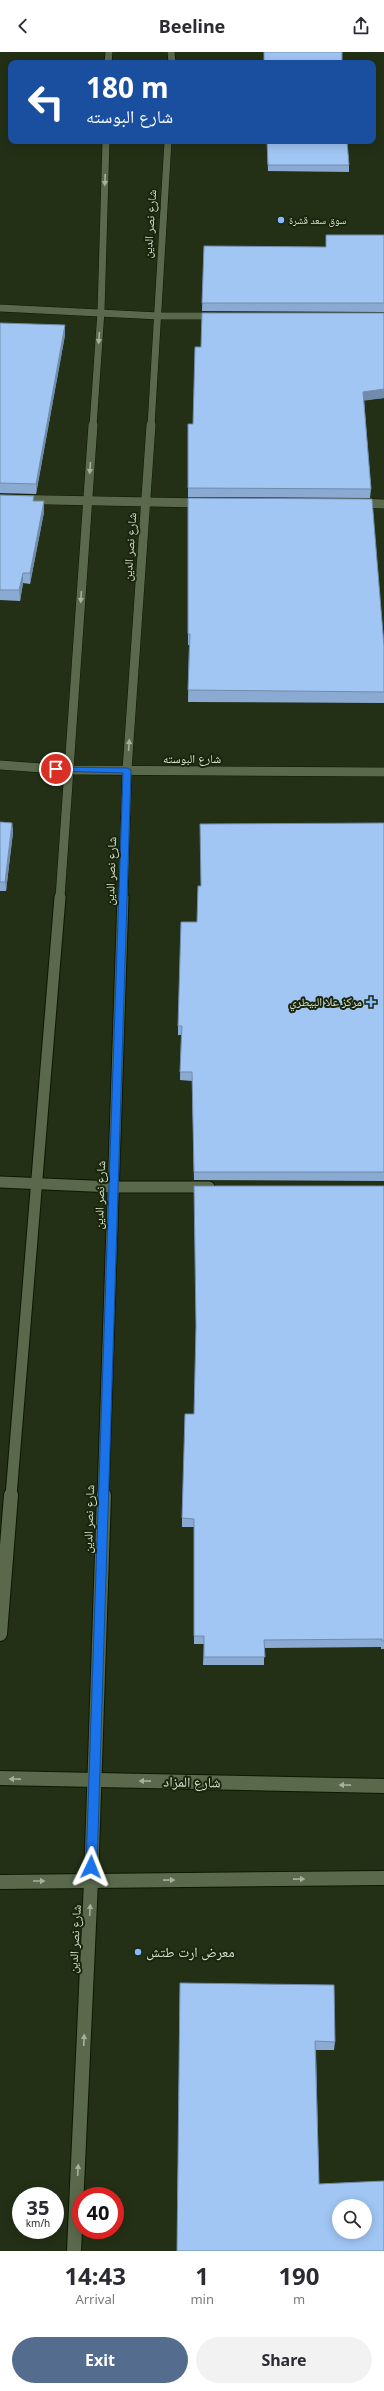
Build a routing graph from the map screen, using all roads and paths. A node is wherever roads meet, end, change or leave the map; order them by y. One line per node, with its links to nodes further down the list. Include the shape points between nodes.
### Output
1 (106, 144): 4 (street, one-way to 4)
2 (168, 144): 5 (street, شارع نصر الدين)
3 (0, 308): 4 (street)
4 (101, 311): 5 (street); 8 (street, one-way to 8)
5 (159, 316): 6 (street); 9 (street, شارع نصر الدين)
6 (221, 316)
7 (0, 499): 8 (street)
8 (88, 502): 9 (street); 14 (street, one-way to 14)
9 (146, 502): 10 (street); 15 (street, شارع نصر الدين, one-way to 9)
10 (209, 503)
11 (352, 503): 12 (street)
12 (384, 504)
13 (0, 765): 14 (street, شارع البوسته)
14 (70, 770): 15 (street, شارع البوسته); 18 (street)
15 (127, 770): 16 (street, شارع البوسته); 19 (street, شارع نصر الدين)
16 (384, 772)
17 (0, 1182): 18 (street)
18 (36, 1183): 19 (street); 21 (street)
19 (113, 1187): 20 (street); 23 (street, شارع نصر الدين)
20 (217, 1187)
21 (0, 1634)
22 (0, 1778): 23 (street, شارع المزاد, one-way to 22)
23 (94, 1780): 24 (street, شارع المزاد, one-way to 23); 26 (street, شارع نصر الدين)
24 (384, 1786)
25 (384, 1878): 26 (street, one-way to 25)
26 (91, 1881): 27 (street, one-way to 26); 28 (street, شارع نصر الدين, one-way to 26)
27 (0, 1882)
28 (74, 2251)

